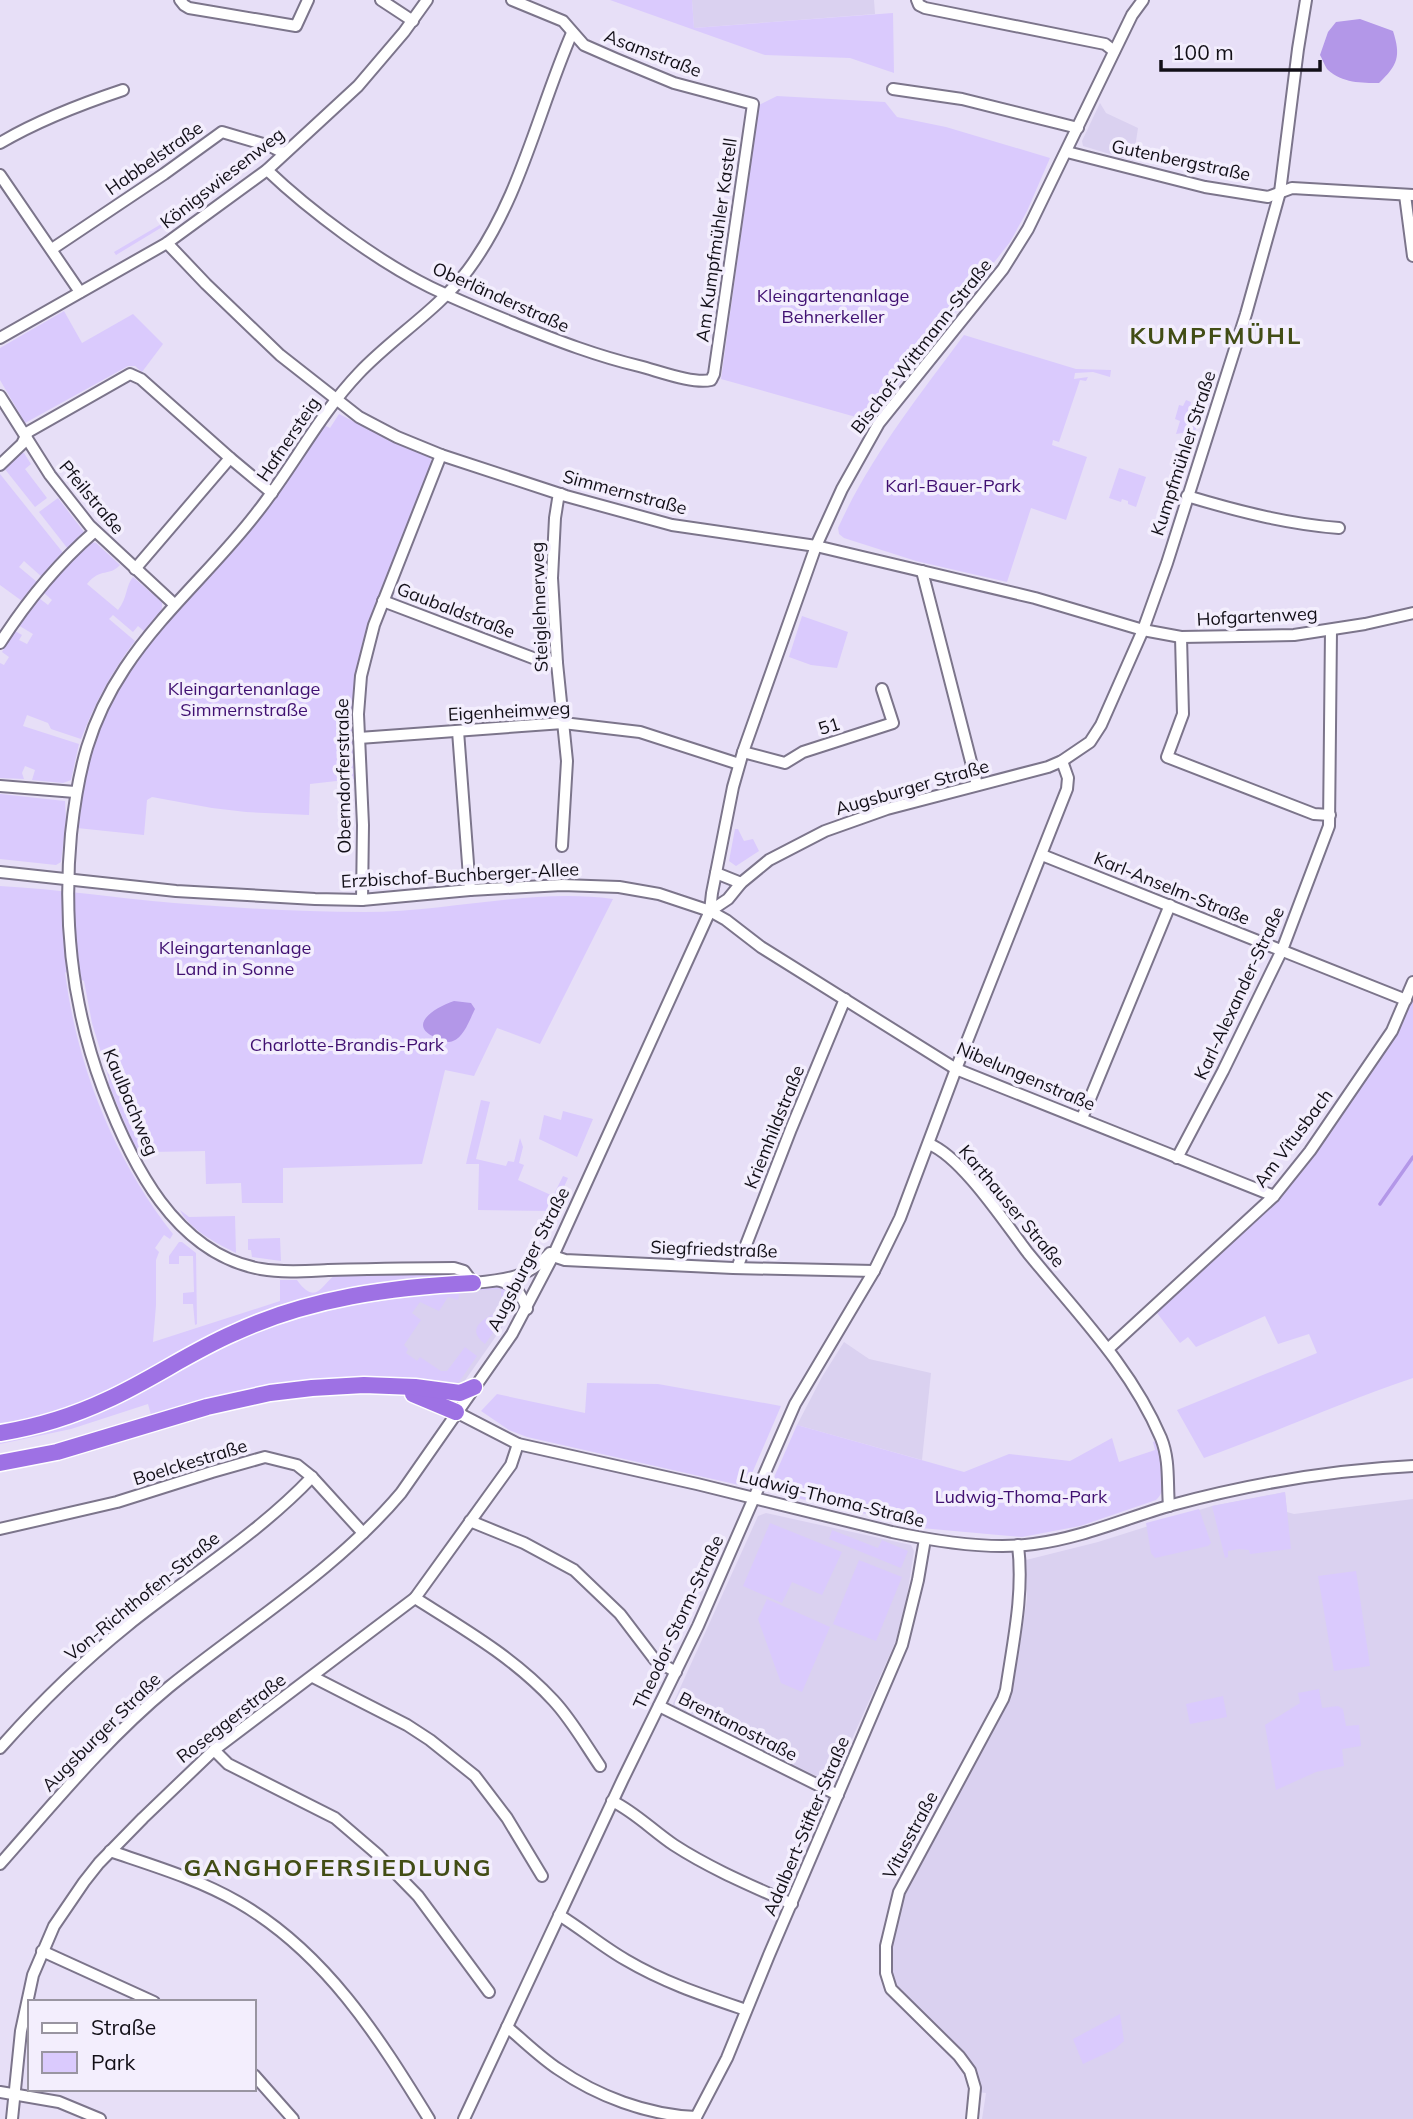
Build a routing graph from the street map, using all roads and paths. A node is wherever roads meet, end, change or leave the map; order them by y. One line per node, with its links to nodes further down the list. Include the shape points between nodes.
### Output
1 (180, 0): 2 (street, via 189,8 296,26)
2 (308, 0)
3 (381, 0): 11 (street)
4 (427, 0): 11 (street, Königswiesenweg)
5 (512, 0): 12 (street, Asamstraße, via 563,21)
6 (1134, 0): 10 (street, Bischof-Wittmann-Straße)
7 (1143, 0): 10 (street, Bischof-Wittmann-Straße)
8 (1306, 0): 23 (street, Kumpfmühler Straße)
9 (921, 4): 13 (street, via 1105,44)
10 (1132, 15): 13 (street, Bischof-Wittmann-Straße)
11 (413, 21): 20 (street, Königswiesenweg, via 358,86)
12 (572, 33): 16 (street, Asamstraße, via 584,45 649,74); 29 (street, Hafnersteig, via 510,197 483,249)
13 (1114, 51): 17 (street, Bischof-Wittmann-Straße)
14 (893, 89): 17 (street, via 962,99)
15 (123, 90): 18 (street, via 61,112)
16 (753, 104): 31 (street, Am Kumpfmühler Kastell)
17 (1078, 128): 19 (street, Bischof-Wittmann-Straße)
18 (0, 143)
19 (1067, 152): 23 (street, Gutenbergstraße, via 1205,187 1268,197); 43 (street, Bischof-Wittmann-Straße, via 1003,269 872,435)
20 (284, 153): 21 (street, Königswiesenweg); 26 (street, Habbelstraße, via 222,132)
21 (267, 170): 25 (street, Königswiesenweg); 29 (street, Oberländerstraße, via 361,244)
22 (0, 175): 26 (street)
23 (1280, 192): 24 (street, Gutenbergstraße, via 1292,188); 40 (street, Kumpfmühler Straße)
24 (1409, 195): 27 (street)
25 (167, 243): 28 (street, Königswiesenweg); 33 (street, Simmernstraße, via 280,355)
26 (52, 249): 28 (street)
27 (1413, 256)
28 (80, 292): 30 (street, Königswiesenweg)
29 (446, 295): 31 (street, Oberländerstraße, via 568,346 702,382); 33 (street, Hafnersteig, via 393,340)
30 (0, 338)
31 (711, 380)
32 (0, 396): 34 (street, Pfeilstraße)
33 (336, 400): 35 (street, Simmernstraße, via 378,427); 38 (street, Hafnersteig)
34 (25, 438): 36 (street, via 28,432 130,374); 37 (street); 42 (street, Pfeilstraße)
35 (441, 455): 39 (street, Simmernstraße); 46 (street, Oberndorferstraße)
36 (230, 458): 38 (street); 44 (street)
37 (0, 465)
38 (272, 493): 47 (street, Hafnersteig)
39 (561, 494): 43 (street, Simmernstraße, via 672,524); 53 (street, Steiglehnerweg, via 552,558)
40 (1187, 496): 41 (street, via 1290,522); 49 (street, Kumpfmühler Straße)
41 (1339, 528)
42 (94, 532): 44 (street, Pfeilstraße); 52 (street, via 43,582)
43 (816, 546): 45 (street, Simmernstraße); 59 (street, Bischof-Wittmann-Straße)
44 (135, 569): 47 (street, Pfeilstraße)
45 (922, 571): 49 (street, Simmernstraße); 62 (street)
46 (383, 601): 53 (street, Gaubaldstraße, via 521,654); 57 (street, Oberndorferstraße, via 361,676)
47 (174, 604): 64 (street, Hafnersteig, via 107,697 87,744)
48 (1413, 613): 50 (street, Hofgartenweg)
49 (1143, 630): 51 (street, Hofgartenweg); 58 (street, Kumpfmühler Straße)
50 (1331, 630): 51 (street, Hofgartenweg); 65 (street, Karl-Alexander-Straße)
51 (1181, 637): 65 (street, via 1183,714 1167,757 1314,814)
52 (0, 643)
53 (557, 663): 55 (street, Steiglehnerweg)
54 (883, 689): 59 (street, 51, via 893,723 803,752 785,763)
55 (564, 723): 56 (street, Eigenheimweg); 61 (street, Eigenheimweg, via 640,732); 66 (street, Steiglehnerweg, via 567,782)
56 (458, 731): 57 (street, Eigenheimweg); 72 (street)
57 (359, 738): 73 (street, Oberndorferstraße)
58 (1090, 742): 60 (street, Augsburger Straße)
59 (743, 752): 61 (street, Bischof-Wittmann-Straße)
60 (1062, 761): 62 (street, Augsburger Straße); 67 (street, via 1067,789)
61 (739, 764): 69 (street, Bischof-Wittmann-Straße)
62 (977, 785): 71 (street, Augsburger Straße, via 848,821 785,851)
63 (0, 786): 64 (street)
64 (75, 792): 70 (street, Hafnersteig)
65 (1330, 815): 76 (street, Karl-Alexander-Straße)
66 (562, 846)
67 (1042, 855): 74 (street, Karl-Anselm-Straße); 80 (street)
68 (0, 872): 70 (street, Erzbischof-Buchberger-Allee)
69 (716, 873): 71 (street); 75 (street, Bischof-Wittmann-Straße)
70 (68, 879): 73 (street, Erzbischof-Buchberger-Allee, via 176,891); 90 (street, Kaulbachweg, via 71,954 90,1054 119,1128 152,1187 183,1228 218,1255 264,1270 454,1268 464,1271)
71 (741, 883): 75 (street, Augsburger Straße)
72 (470, 890): 73 (street, Erzbischof-Buchberger-Allee); 75 (street, Erzbischof-Buchberger-Allee, via 619,887)
73 (362, 900)
74 (1170, 905): 76 (street, Karl-Anselm-Straße); 81 (street)
75 (710, 911): 78 (street, Nibelungenstraße); 85 (street, Augsburger Straße)
76 (1282, 950): 79 (street, Karl-Anselm-Straße); 83 (street, Karl-Alexander-Straße)
77 (1413, 982): 79 (street, Am Vitusbach)
78 (845, 999): 80 (street, Nibelungenstraße); 87 (street, Kriemhildstraße)
79 (1406, 1000): 84 (street, Am Vitusbach, via 1392,1031 1310,1151)
80 (956, 1069): 81 (street, Nibelungenstraße); 82 (street)
81 (1082, 1118): 83 (street, Nibelungenstraße)
82 (929, 1144): 88 (street, Theodor-Storm-Straße); 92 (street, Karthauser Straße, via 958,1164)
83 (1177, 1158): 84 (street, Nibelungenstraße)
84 (1273, 1196): 92 (street, Am Vitusbach)
85 (559, 1243): 86 (street, Augsburger Straße); 89 (street, via 538,1266)
86 (553, 1256): 87 (street, Siegfriedstraße); 91 (street, Augsburger Straße)
87 (737, 1268): 88 (street, Siegfriedstraße)
88 (874, 1271): 101 (street, Theodor-Storm-Straße, via 795,1404)
89 (500, 1281): 90 (street); 91 (street, via 516,1287)
90 (473, 1283): 96 (highway, via 386,1290 295,1311 205,1346 107,1400)
91 (527, 1309): 94 (street, Augsburger Straße)
92 (1108, 1349): 102 (street, Karthauser Straße, via 1141,1397 1165,1447)
93 (384, 1386): 94 (highway, via 453,1393); 95 (highway); 98 (highway, via 312,1388 249,1397 57,1452)
94 (474, 1387): 95 (street, Augsburger Straße)
95 (456, 1412): 97 (street, Ludwig-Thoma-Straße); 105 (street, Augsburger Straße, via 401,1493)
96 (0, 1433)
97 (518, 1444): 101 (street, Ludwig-Thoma-Straße); 103 (street, Roseggerstraße, via 511,1465)
98 (0, 1463)
99 (1413, 1466): 102 (street, Ludwig-Thoma-Straße, via 1272,1483)
100 (312, 1477): 104 (street, Boelckestraße, via 297,1465 265,1457 117,1502); 105 (street, Boelckestraße); 112 (street, Von-Richthofen-Straße, via 257,1527 126,1626 56,1688)
101 (754, 1497): 106 (street, Ludwig-Thoma-Straße); 109 (street, Theodor-Storm-Straße)
102 (1169, 1506): 107 (street, Ludwig-Thoma-Straße, via 1060,1540)
103 (470, 1521): 108 (street, Roseggerstraße); 109 (street, Brentanostraße, via 574,1570 620,1614 655,1660)
104 (0, 1529)
105 (363, 1533): 118 (street, Augsburger Straße, via 135,1718)
106 (925, 1539): 107 (street, Ludwig-Thoma-Straße); 115 (street, Adalbert-Stifter-Straße, via 902,1645)
107 (1018, 1545): 136 (street, Vitusstraße, via 1020,1600 1006,1690 899,1892 886,1946 891,1989 970,2071 975,2088)
108 (415, 1598): 110 (street, Roseggerstraße); 114 (street, via 530,1676 556,1702)
109 (677, 1672): 111 (street, Theodor-Storm-Straße)
110 (313, 1677): 113 (street, Roseggerstraße); 119 (street, via 407,1725 475,1776)
111 (659, 1706): 115 (street, Brentanostraße); 116 (street, Theodor-Storm-Straße)
112 (0, 1748)
113 (214, 1750): 117 (street, Roseggerstraße); 123 (street, via 228,1764 335,1818 377,1854 418,1896)
114 (600, 1766)
115 (838, 1795): 120 (street, Adalbert-Stifter-Straße)
116 (612, 1801): 120 (street, via 723,1873); 121 (street, Theodor-Storm-Straße)
117 (110, 1851): 122 (street, Roseggerstraße, via 67,1905); 134 (street, via 211,1888 285,1933 349,1999)
118 (0, 1864)
119 (542, 1876)
120 (792, 1904): 125 (street, Adalbert-Stifter-Straße)
121 (559, 1915): 125 (street, via 647,1972); 126 (street, Theodor-Storm-Straße)
122 (42, 1951): 124 (street); 129 (street, Roseggerstraße, via 21,2031)
123 (489, 1992)
124 (150, 2000)
125 (746, 2010): 130 (street, Adalbert-Stifter-Straße)
126 (507, 2027): 130 (street, via 594,2091 657,2112); 135 (street, Theodor-Storm-Straße)
127 (256, 2077): 133 (street)
128 (0, 2092): 129 (street)
129 (15, 2095): 131 (street, Roseggerstraße); 132 (street, via 60,2102)
130 (695, 2118)
131 (12, 2119)
132 (100, 2119)
133 (293, 2119)
134 (429, 2119)
135 (464, 2119)
136 (972, 2119)

